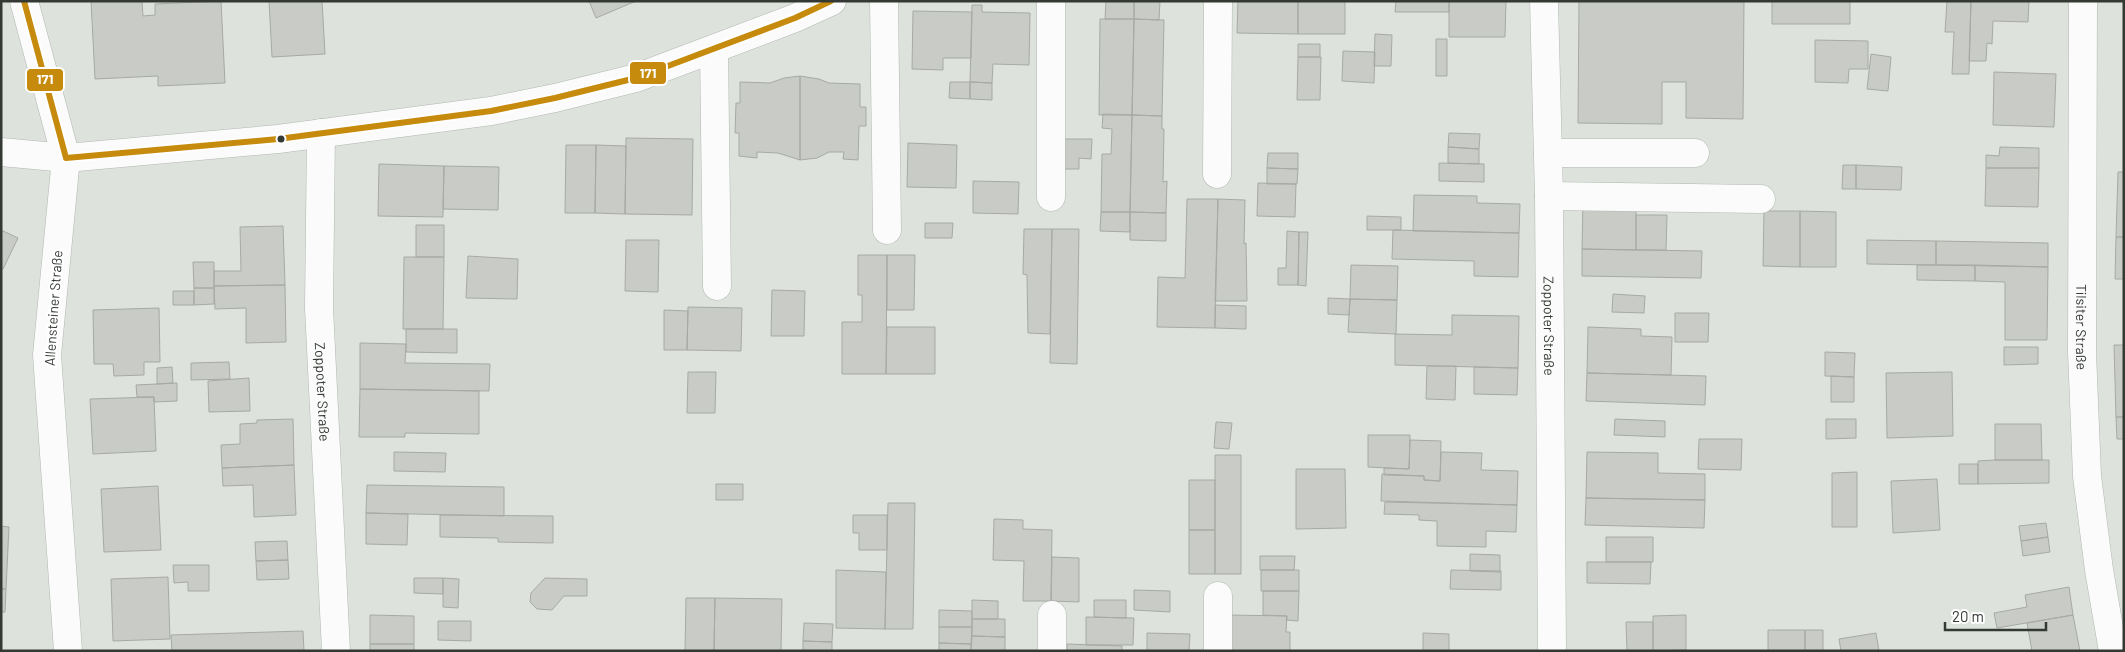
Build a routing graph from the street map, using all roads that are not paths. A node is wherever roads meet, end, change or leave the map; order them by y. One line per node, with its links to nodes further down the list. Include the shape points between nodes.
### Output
1 (24, 1): 13 (street, Allensteiner Straße)
2 (832, 1): 8 (street)
3 (884, 1): 18 (street)
4 (1051, 1): 16 (street)
5 (1218, 1): 14 (street)
6 (1544, 1): 11 (street, Zoppoter Straße)
7 (2083, 1): 27 (street, Tilsiter Straße, via 2082,352 2087,476)
8 (714, 49): 9 (street, via 636,78 491,112); 19 (street)
9 (321, 133): 13 (street); 23 (street, Zoppoter Straße, via 319,308)
10 (1, 152): 13 (street)
11 (1548, 153): 12 (street); 15 (street, Zoppoter Straße)
12 (1695, 153)
13 (66, 158): 22 (street, Allensteiner Straße, via 47,355)
14 (1217, 174)
15 (1549, 196): 17 (street); 26 (street, Zoppoter Straße)
16 (1051, 197)
17 (1761, 199)
18 (887, 230)
19 (717, 286)
20 (1218, 596): 25 (street)
21 (1052, 615): 24 (street)
22 (68, 651)
23 (336, 651)
24 (1052, 651)
25 (1218, 651)
26 (1552, 651)
27 (2113, 651)

